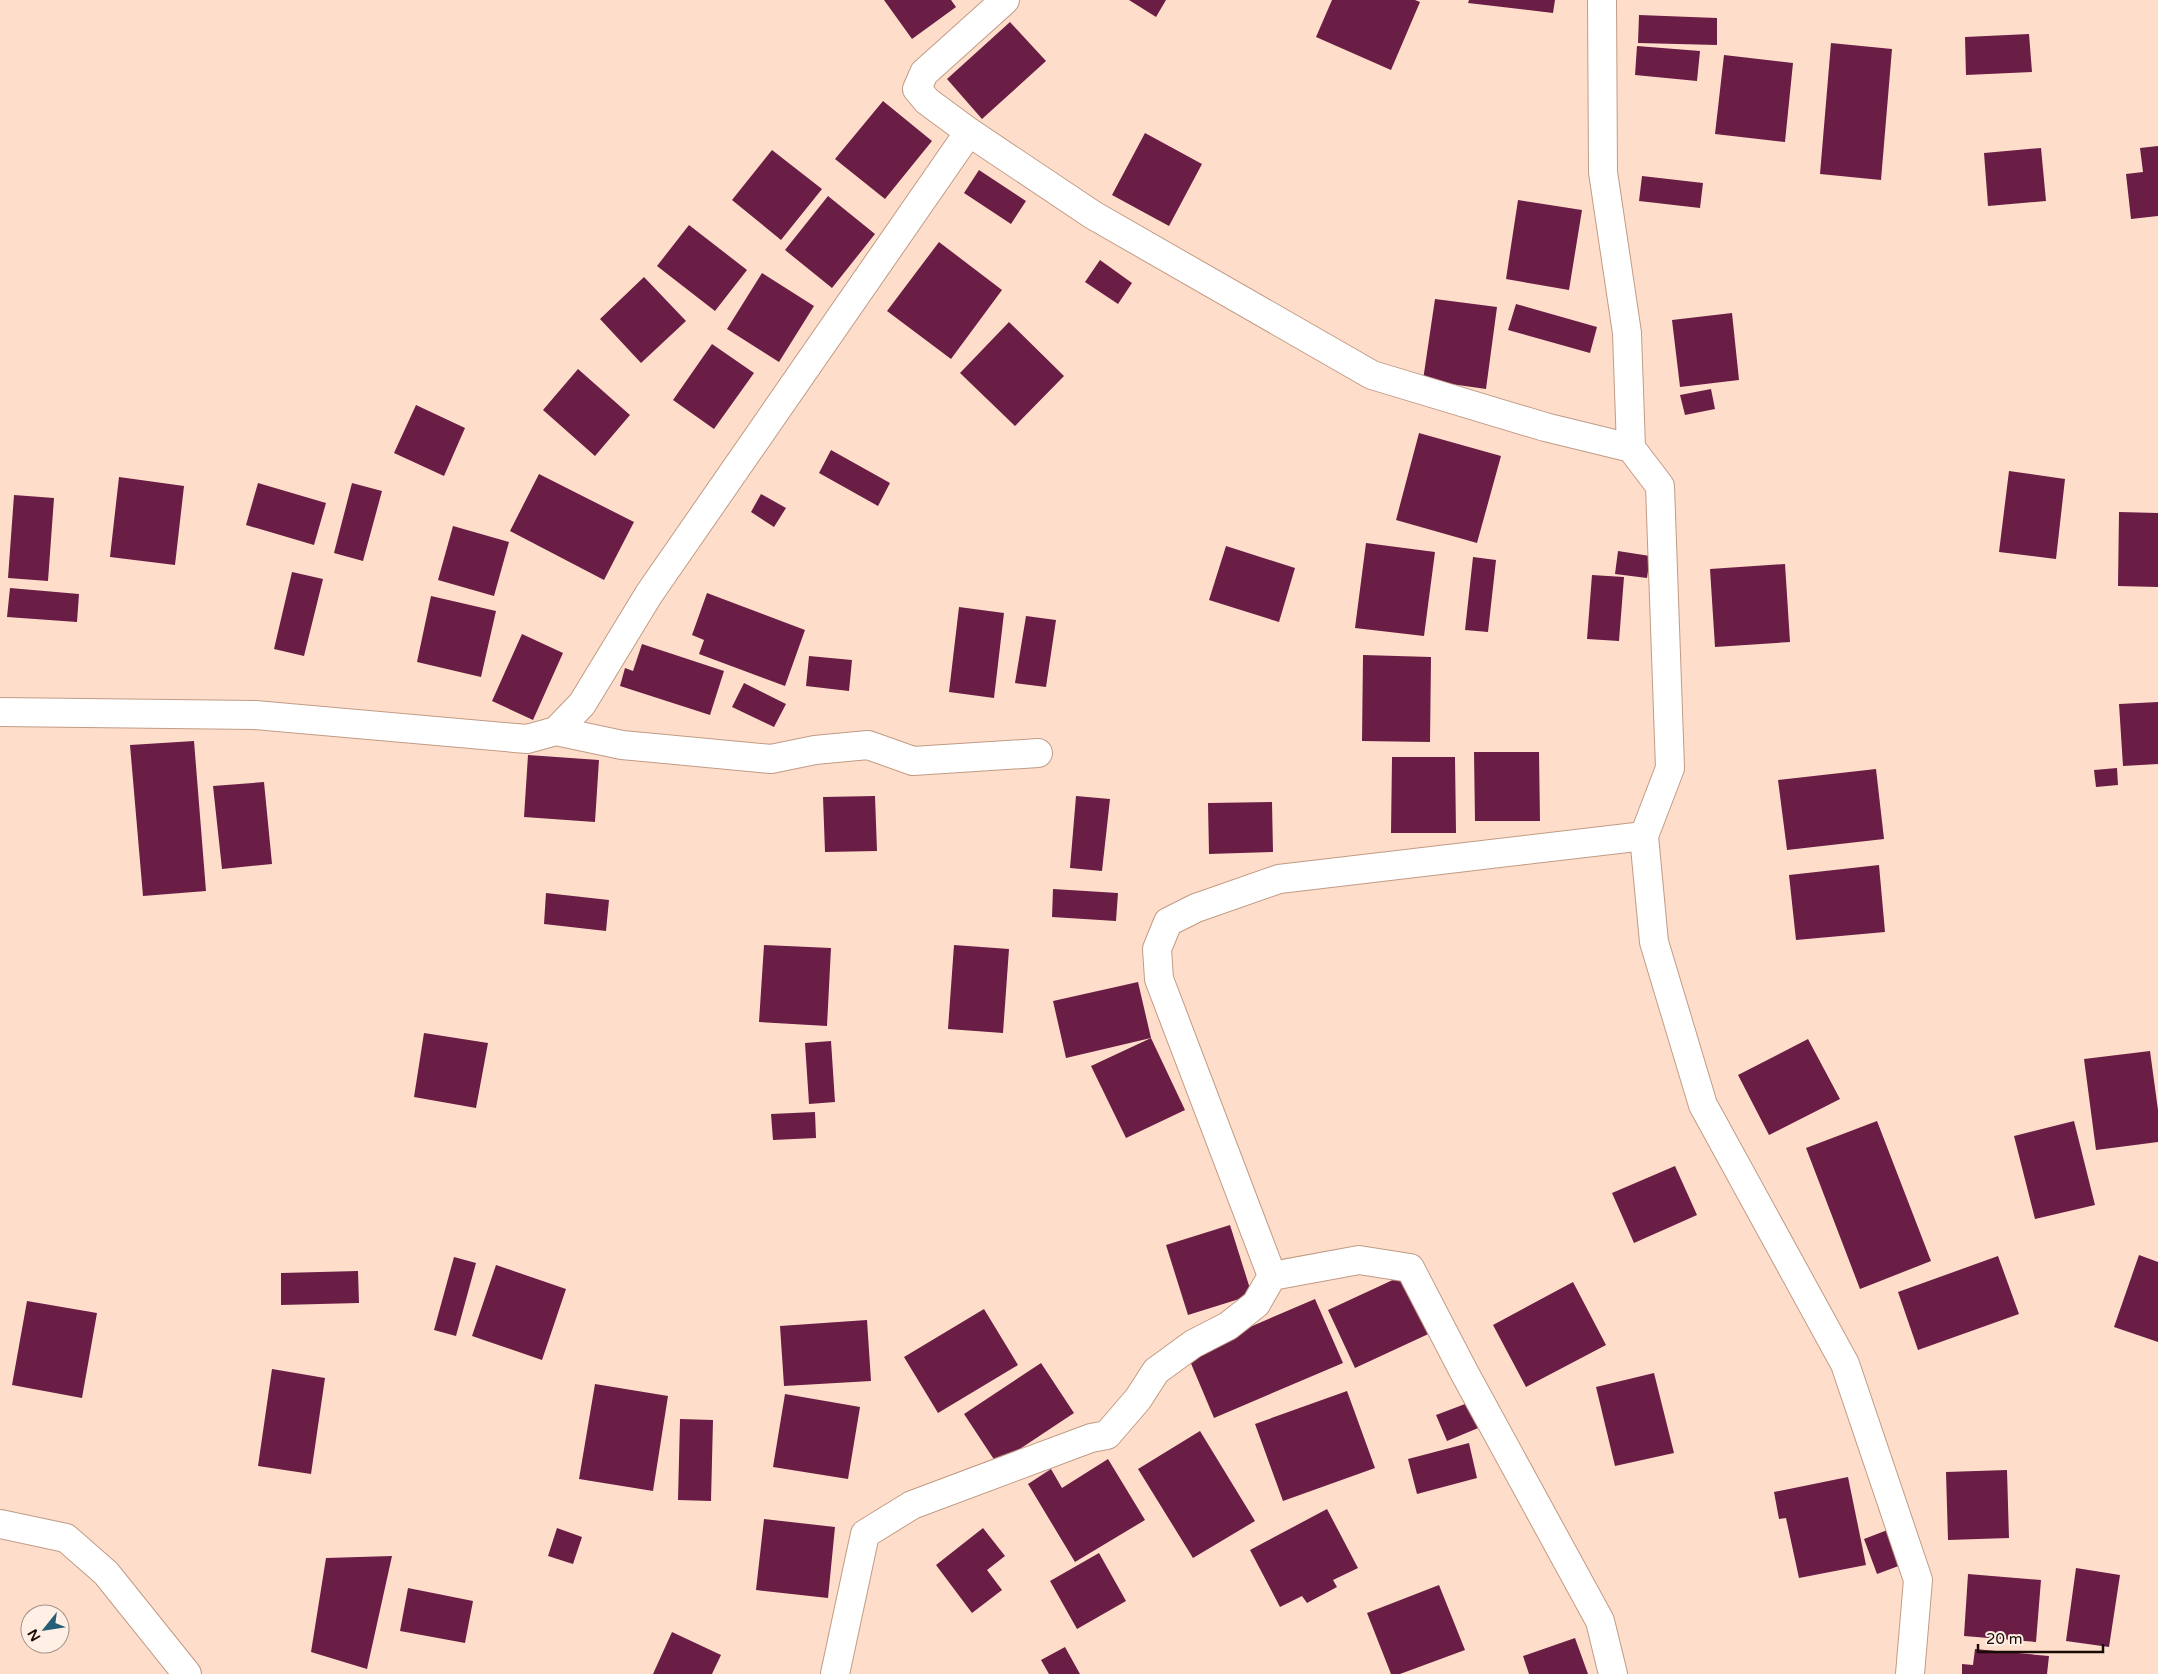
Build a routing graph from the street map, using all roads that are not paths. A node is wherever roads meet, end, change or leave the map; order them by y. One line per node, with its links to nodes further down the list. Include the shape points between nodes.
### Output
1 (1005, 0): 3 (street, via 924,73 917,89 927,101)
2 (1602, 0): 4 (street, via 1603,172 1627,333)
3 (969, 132): 4 (street, via 1094,216 1372,375 1546,427); 6 (street, via 649,594 582,704)
4 (1631, 448): 8 (street, via 1660,486 1670,768)
5 (0, 712): 6 (street, via 255,715 527,739)
6 (556, 730): 7 (street, via 622,745 771,759 868,744 913,761)
7 (1038, 753)
8 (1644, 836): 9 (street, via 1279,879 1196,908 1168,922 1157,949 1159,979); 14 (street, via 1654,942 1703,1105 1845,1364 1918,1580)
9 (1272, 1276): 12 (street, via 1256,1304 1156,1372 1107,1435 1091,1438 912,1504 865,1534); 13 (street, via 1359,1260 1410,1268 1600,1621)
10 (0, 1524): 11 (street, via 66,1538 106,1573)
11 (187, 1674)
12 (835, 1674)
13 (1613, 1674)
14 (1910, 1674)

